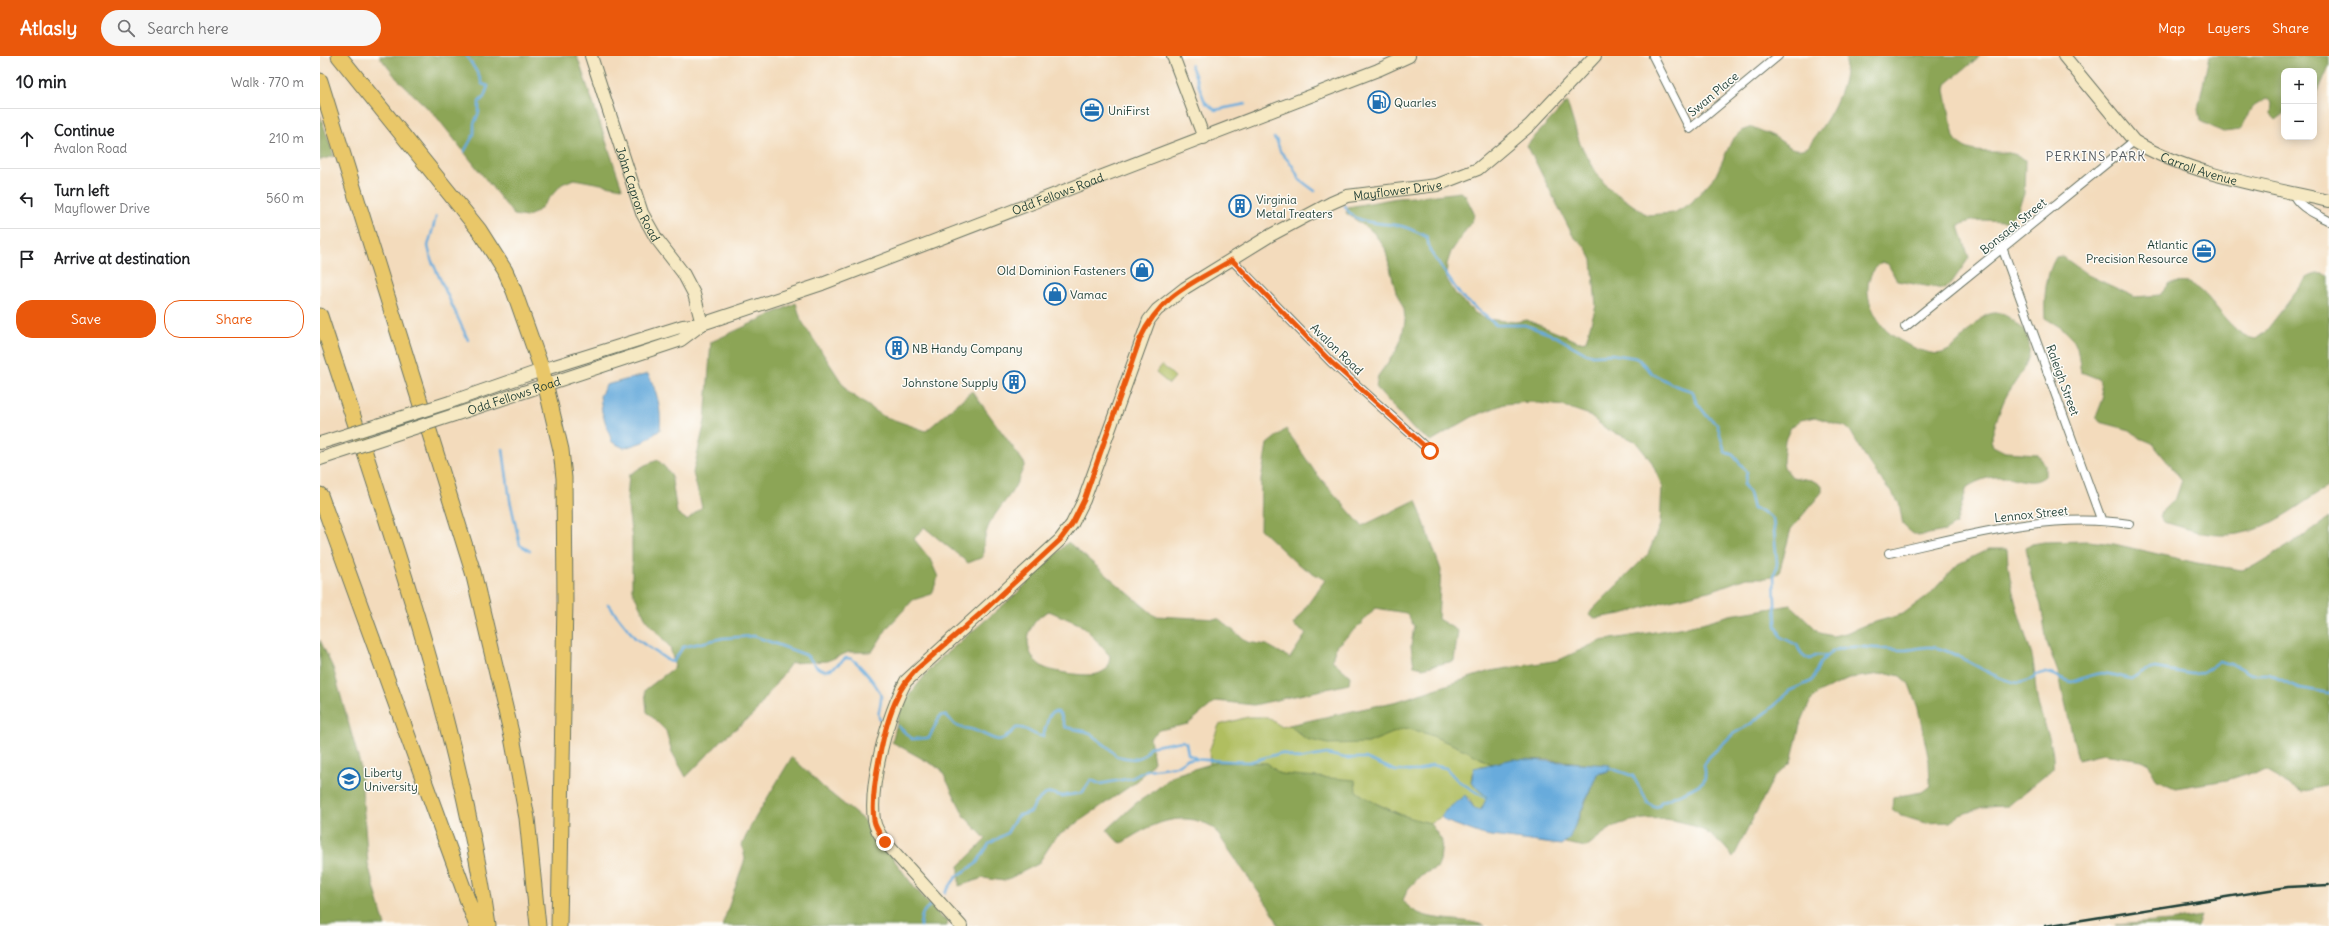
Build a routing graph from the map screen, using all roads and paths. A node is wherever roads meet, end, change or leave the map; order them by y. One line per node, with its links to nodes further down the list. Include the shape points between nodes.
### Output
1 (339, 56): 20 (highway, via 492,249 514,291)
2 (591, 56): 18 (street, John Capron Road, via 642,213 656,238 683,273 694,294)
3 (1173, 56): 10 (street)
4 (1409, 56): 10 (street, Odd Fellows Road)
5 (1596, 56): 16 (street, Mayflower Drive, via 1530,125 1478,169 1437,185 1347,196 1313,212)
6 (1653, 56): 7 (street, Swan Place, via 1690,129)
7 (1778, 56)
8 (2064, 56): 11 (street, Carroll Avenue)
9 (320, 81): 31 (highway, via 473,572 512,737 526,810)
10 (1204, 138): 18 (street, Odd Fellows Road, via 822,284)
11 (2134, 141): 12 (street, Carroll Avenue, via 2164,158); 15 (street, Bonsack Street)
12 (2294, 193): 13 (street, Carroll Avenue); 14 (street, via 2295,199 2301,205)
13 (2329, 201)
14 (2329, 221)
15 (2003, 250): 19 (street, Bonsack Street); 26 (street, Raleigh Street)
16 (1232, 260): 23 (street, Avalon Road, via 1331,362); 33 (street, Mayflower Drive, via 1170,298 1149,320 1140,339 1084,500 1072,524 1060,540 916,670 896,698 878,770 874,822 885,842)
17 (320, 316): 30 (highway, via 412,602 439,697 470,828)
18 (702, 324): 20 (street, Odd Fellows Road, via 683,326); 21 (street, Odd Fellows Road, via 681,340)
19 (1906, 327)
20 (542, 370): 21 (highway); 22 (street, Odd Fellows Road, bridge)
21 (546, 385): 24 (street, Odd Fellows Road, bridge); 32 (highway, via 561,450 564,478 565,601)
22 (325, 441)
23 (1430, 451)
24 (320, 459)
25 (320, 495): 29 (highway)
26 (2101, 519): 27 (street, Lennox Street); 28 (street, Lennox Street, via 2010,526)
27 (2129, 524)
28 (1889, 553)
29 (477, 926)
30 (488, 926)
31 (538, 926)
32 (559, 926)
33 (961, 926)

